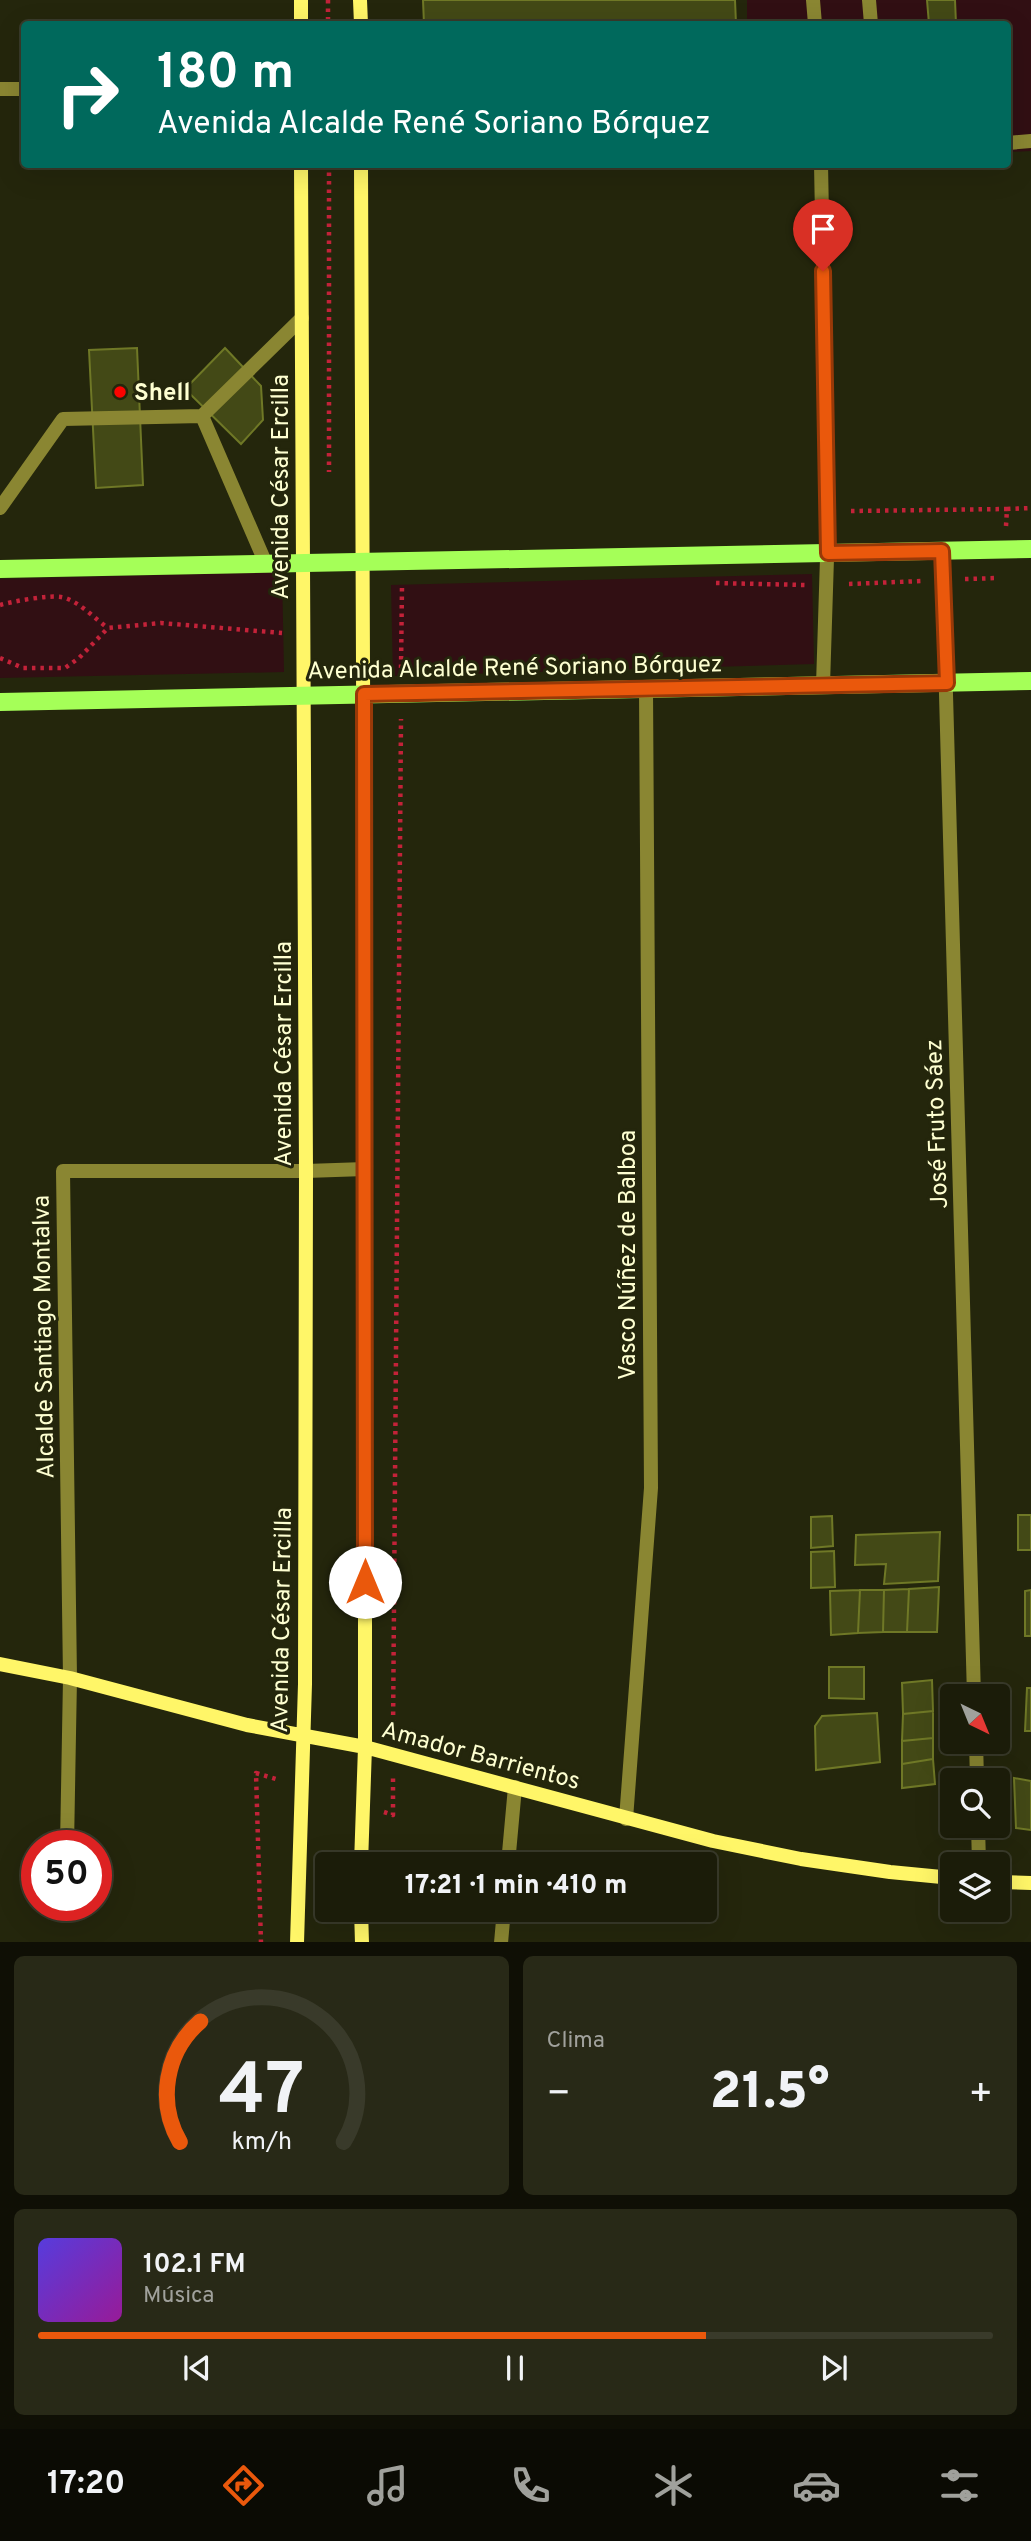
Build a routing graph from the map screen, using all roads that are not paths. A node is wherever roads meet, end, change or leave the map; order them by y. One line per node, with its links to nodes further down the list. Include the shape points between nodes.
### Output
1 (301, 0): 5 (main road)
2 (360, 0): 6 (main road)
3 (813, 0): 7 (street)
4 (869, 0): 8 (street)
5 (301, 21)
6 (360, 21)
7 (815, 21)
8 (871, 21)
9 (0, 89): 10 (street)
10 (21, 89)
11 (1031, 141): 12 (street)
12 (1011, 143)
13 (301, 168): 16 (main road, Avenida César Ercilla)
14 (361, 168): 23 (main road)
15 (821, 168): 21 (street)
16 (302, 318): 17 (street); 22 (main road, Avenida César Ercilla)
17 (202, 416): 18 (street, via 63,419); 24 (street)
18 (0, 508)
19 (1031, 549): 20 (main road)
20 (942, 551): 21 (main road); 27 (street, José Fruto Sáez)
21 (828, 553): 23 (main road); 28 (street)
22 (303, 562): 23 (main road); 24 (main road); 31 (main road, Avenida César Ercilla)
23 (364, 562): 30 (main road)
24 (266, 564): 25 (main road)
25 (0, 569)
26 (1031, 681): 27 (main road, Avenida Alcalde René Soriano Bórquez)
27 (947, 683): 28 (main road, Avenida Alcalde René Soriano Bórquez); 37 (street, José Fruto Sáez)
28 (823, 685): 29 (main road, Avenida Alcalde René Soriano Bórquez)
29 (646, 688): 30 (main road, Avenida Alcalde René Soriano Bórquez); 41 (street, Vasco Núñez de Balboa, via 651,1488)
30 (364, 694): 31 (main road, Avenida Alcalde René Soriano Bórquez); 33 (main road)
31 (304, 695): 32 (main road, Avenida Alcalde René Soriano Bórquez); 34 (main road, Avenida César Ercilla)
32 (0, 702)
33 (365, 1169): 34 (street, Alcalde Santiago Montalva); 39 (main road)
34 (306, 1171): 36 (street, Alcalde Santiago Montalva, via 63,1171); 38 (main road, Avenida César Ercilla)
35 (0, 1664): 36 (main road, Amador Barrientos)
36 (70, 1678): 38 (main road, Amador Barrientos); 42 (street)
37 (974, 1684)
38 (303, 1737): 39 (main road, Amador Barrientos); 50 (main road, Avenida César Ercilla)
39 (365, 1747): 40 (main road, Amador Barrientos); 43 (main road)
40 (515, 1787): 41 (main road, Amador Barrientos); 44 (street)
41 (626, 1819): 45 (main road, Amador Barrientos, via 801,1859)
42 (68, 1830)
43 (361, 1852)
44 (509, 1852)
45 (940, 1877)
46 (1010, 1883): 47 (main road)
47 (1031, 1884)
48 (361, 1922): 51 (main road)
49 (503, 1922): 52 (street)
50 (297, 1942)
51 (362, 1942)
52 (501, 1942)

